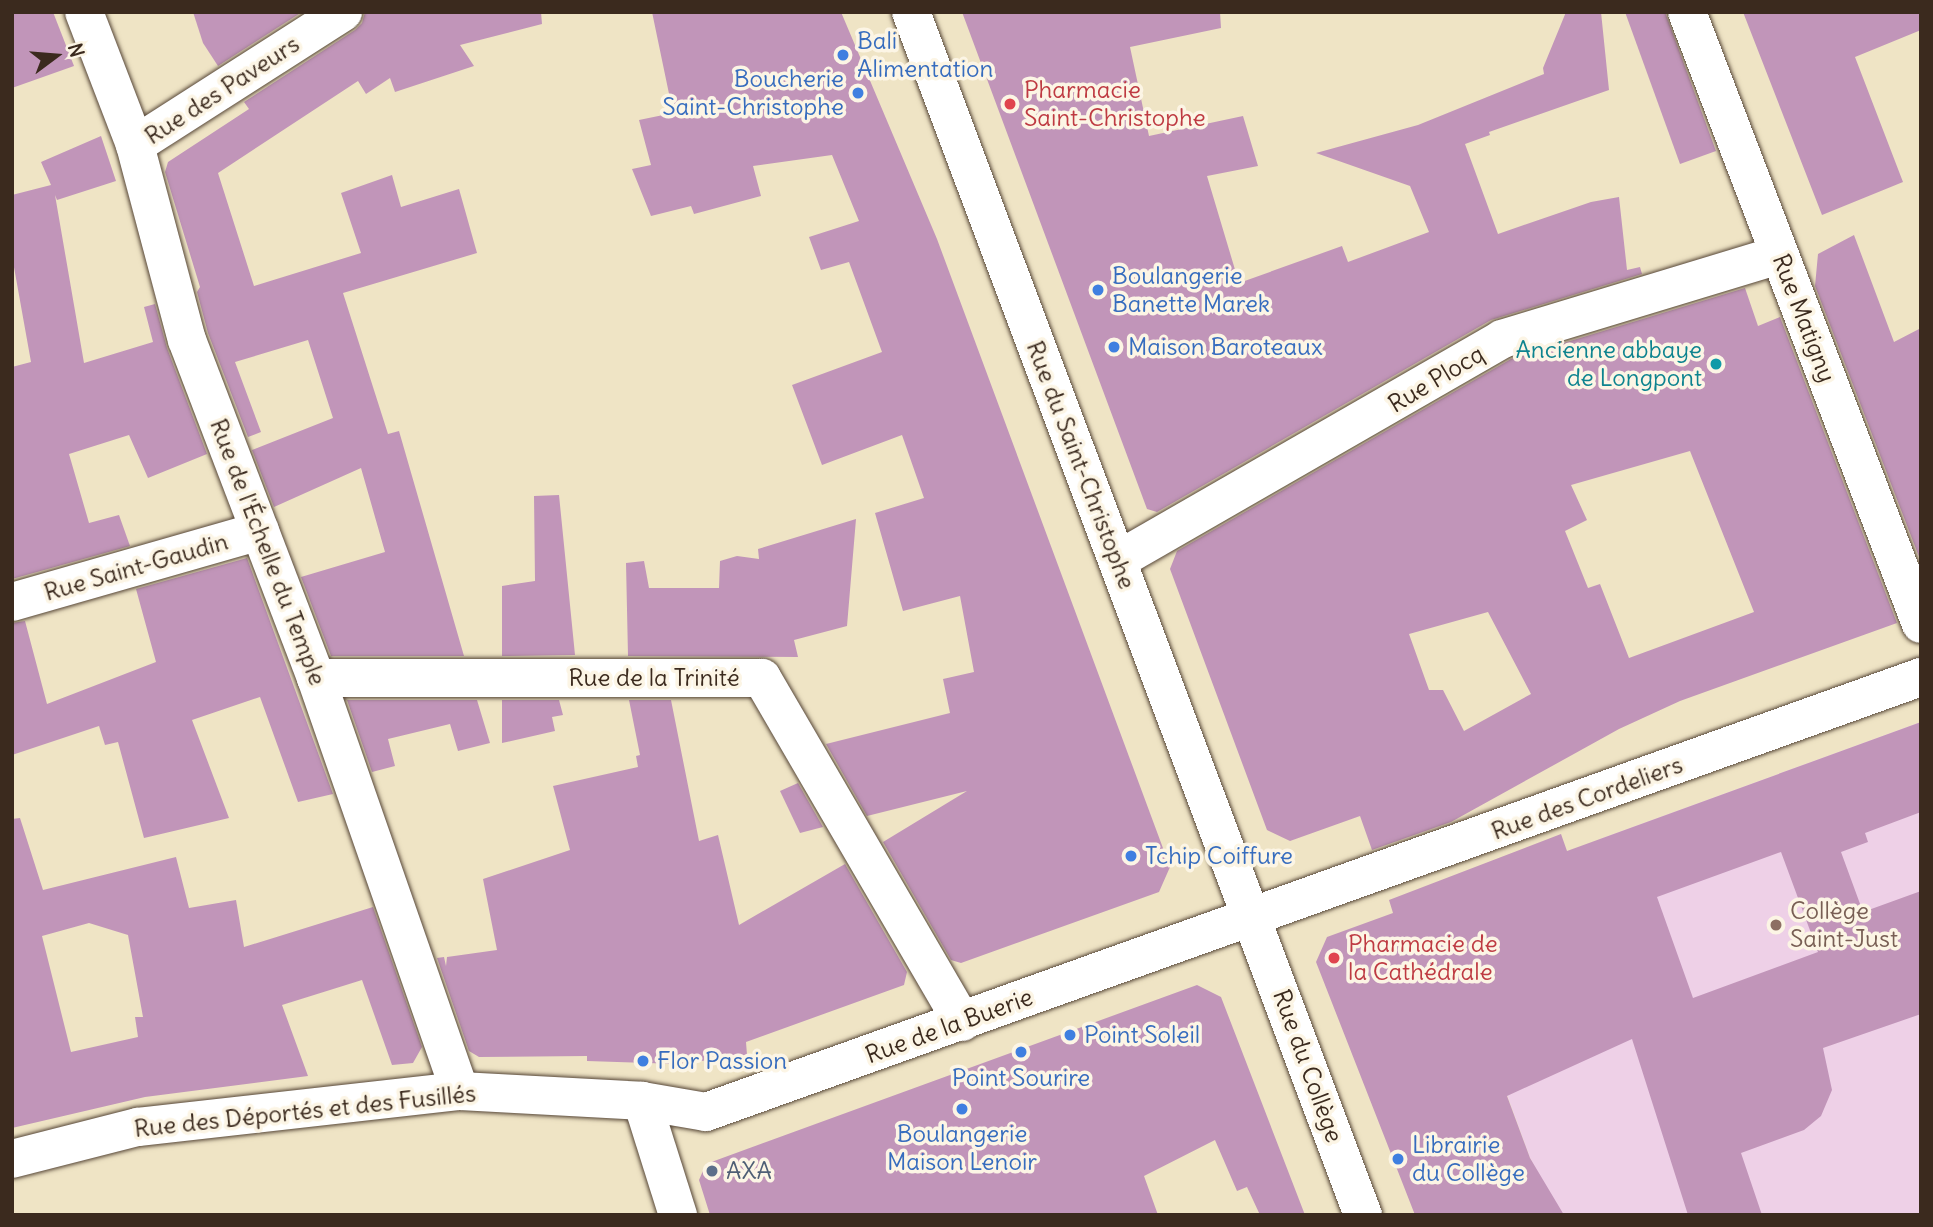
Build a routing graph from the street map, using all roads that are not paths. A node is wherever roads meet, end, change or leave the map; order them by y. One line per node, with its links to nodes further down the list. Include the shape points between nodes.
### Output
1 (83, 12): 5 (street, Rue de l'Échelle du Temple)
2 (343, 12): 5 (street, Rue des Paveurs)
3 (911, 12): 8 (street, Rue du Saint-Christophe)
4 (1687, 12): 6 (street, Rue Matigny)
5 (135, 145): 7 (street, Rue de l'Échelle du Temple, via 187,340)
6 (1779, 255): 8 (street, Rue Plocq, via 1502,340); 10 (street, Rue Matigny)
7 (260, 531): 9 (street, Rue Saint-Gaudin); 12 (street, Rue de l'Échelle du Temple)
8 (1118, 560): 13 (street, Rue du Saint-Christophe)
9 (12, 602)
10 (1921, 624)
11 (1921, 677): 13 (street, Rue des Cordeliers)
12 (316, 678): 14 (street, Rue de la Trinité, via 762,678); 15 (street, Rue de l'Échelle du Temple)
13 (1252, 917): 14 (street, Rue de la Buerie); 19 (street, Rue du Collège)
14 (962, 1022): 16 (street, Rue de la Buerie, via 706,1112)
15 (460, 1091): 16 (street, Rue des Déportés et des Fusillés); 17 (street, Rue des Déportés et des Fusillés, via 138,1127)
16 (642, 1101): 18 (street)
17 (12, 1159)
18 (678, 1215)
19 (1363, 1215)

